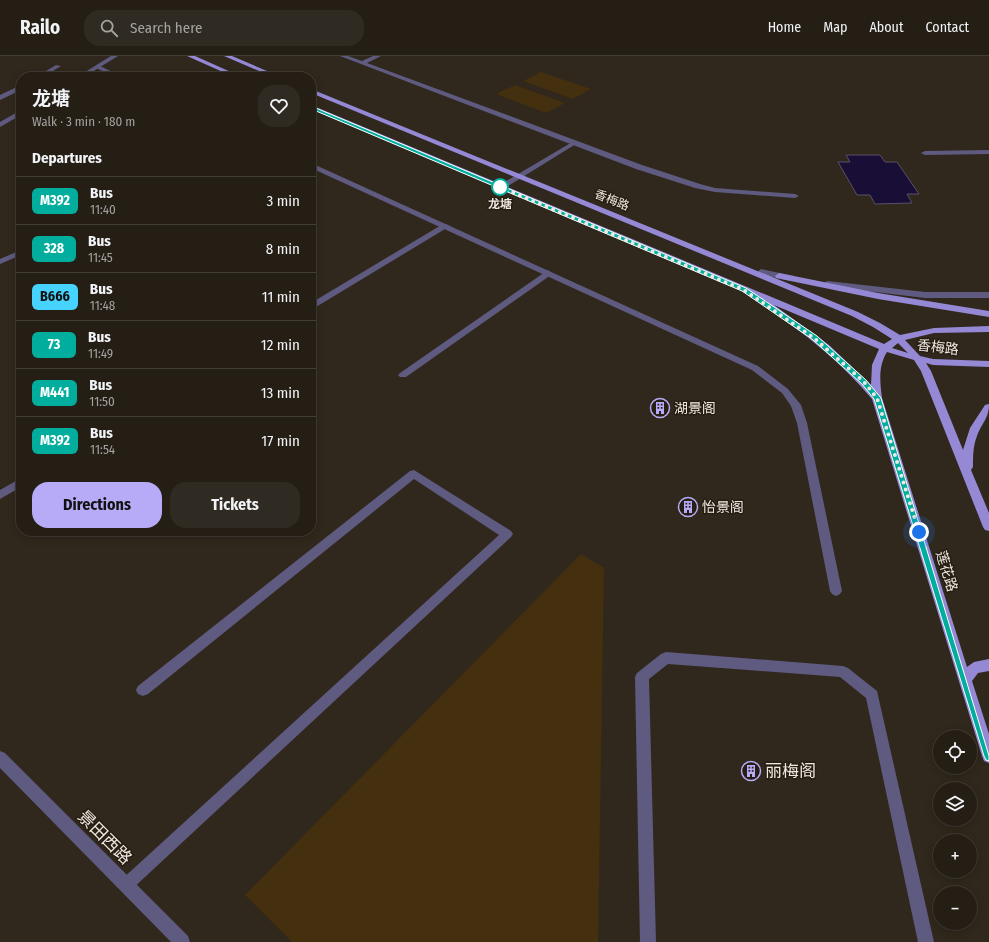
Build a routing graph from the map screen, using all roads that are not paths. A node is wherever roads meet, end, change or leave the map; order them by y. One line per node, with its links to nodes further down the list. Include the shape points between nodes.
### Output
1 (116, 56): 8 (street)
2 (190, 56): 12 (main road)
3 (227, 56): 13 (main road)
4 (343, 56): 6 (street)
5 (378, 56): 6 (street)
6 (362, 63): 20 (street)
7 (58, 66): 9 (street)
8 (98, 67): 10 (street); 11 (street)
9 (48, 72)
10 (89, 72)
11 (109, 72)
12 (228, 72)
13 (266, 72)
14 (16, 90): 16 (street)
15 (316, 92): 24 (main road, 香梅路)
16 (0, 98)
17 (316, 109): 25 (main road, 香梅路)
18 (16, 115): 19 (street)
19 (0, 125)
20 (574, 143): 24 (street); 26 (street, via 639,168 698,186 715,190)
21 (925, 152): 22 (street)
22 (989, 152)
23 (316, 167): 27 (street)
24 (519, 176): 25 (street); 29 (main road, 香梅路)
25 (500, 187): 33 (main road, 香梅路)
26 (795, 196)
27 (446, 226): 32 (street); 35 (street)
28 (16, 254): 30 (street)
29 (728, 261): 31 (main road); 38 (main road, 香梅路, via 867,319)
30 (0, 262)
31 (761, 272): 34 (street, via 884,291); 36 (main road, via 848,291)
32 (548, 273): 42 (street); 49 (street, via 755,368 785,391 796,405 802,423)
33 (744, 290): 39 (main road, 香梅路); 43 (main road, via 814,338 864,382)
34 (989, 295)
35 (316, 304)
36 (989, 314)
37 (989, 329): 38 (main road, 香梅路, via 933,331)
38 (901, 339): 39 (main road, 香梅路); 40 (main road)
39 (885, 349): 40 (main road, 香梅路); 43 (main road, 莲花路, via 875,375)
40 (920, 360): 41 (main road, 香梅路, via 952,364); 45 (main road)
41 (989, 364)
42 (403, 375)
43 (877, 398): 51 (main road, 莲花路)
44 (989, 407): 45 (main road, via 970,436 967,455)
45 (971, 483): 48 (main road)
46 (16, 485): 47 (street)
47 (0, 495)
48 (989, 527)
49 (836, 591)
50 (989, 665): 51 (main road, via 974,668)
51 (966, 680): 53 (main road, 莲花路)
52 (143, 690): 55 (street, via 414,474 507,534)
53 (989, 756)
54 (0, 758): 55 (street, 景田西路)
55 (126, 885): 56 (street, 景田西路)
56 (182, 942)
57 (648, 942): 58 (street, via 642,677 666,658 842,672 872,695)
58 (926, 942)

